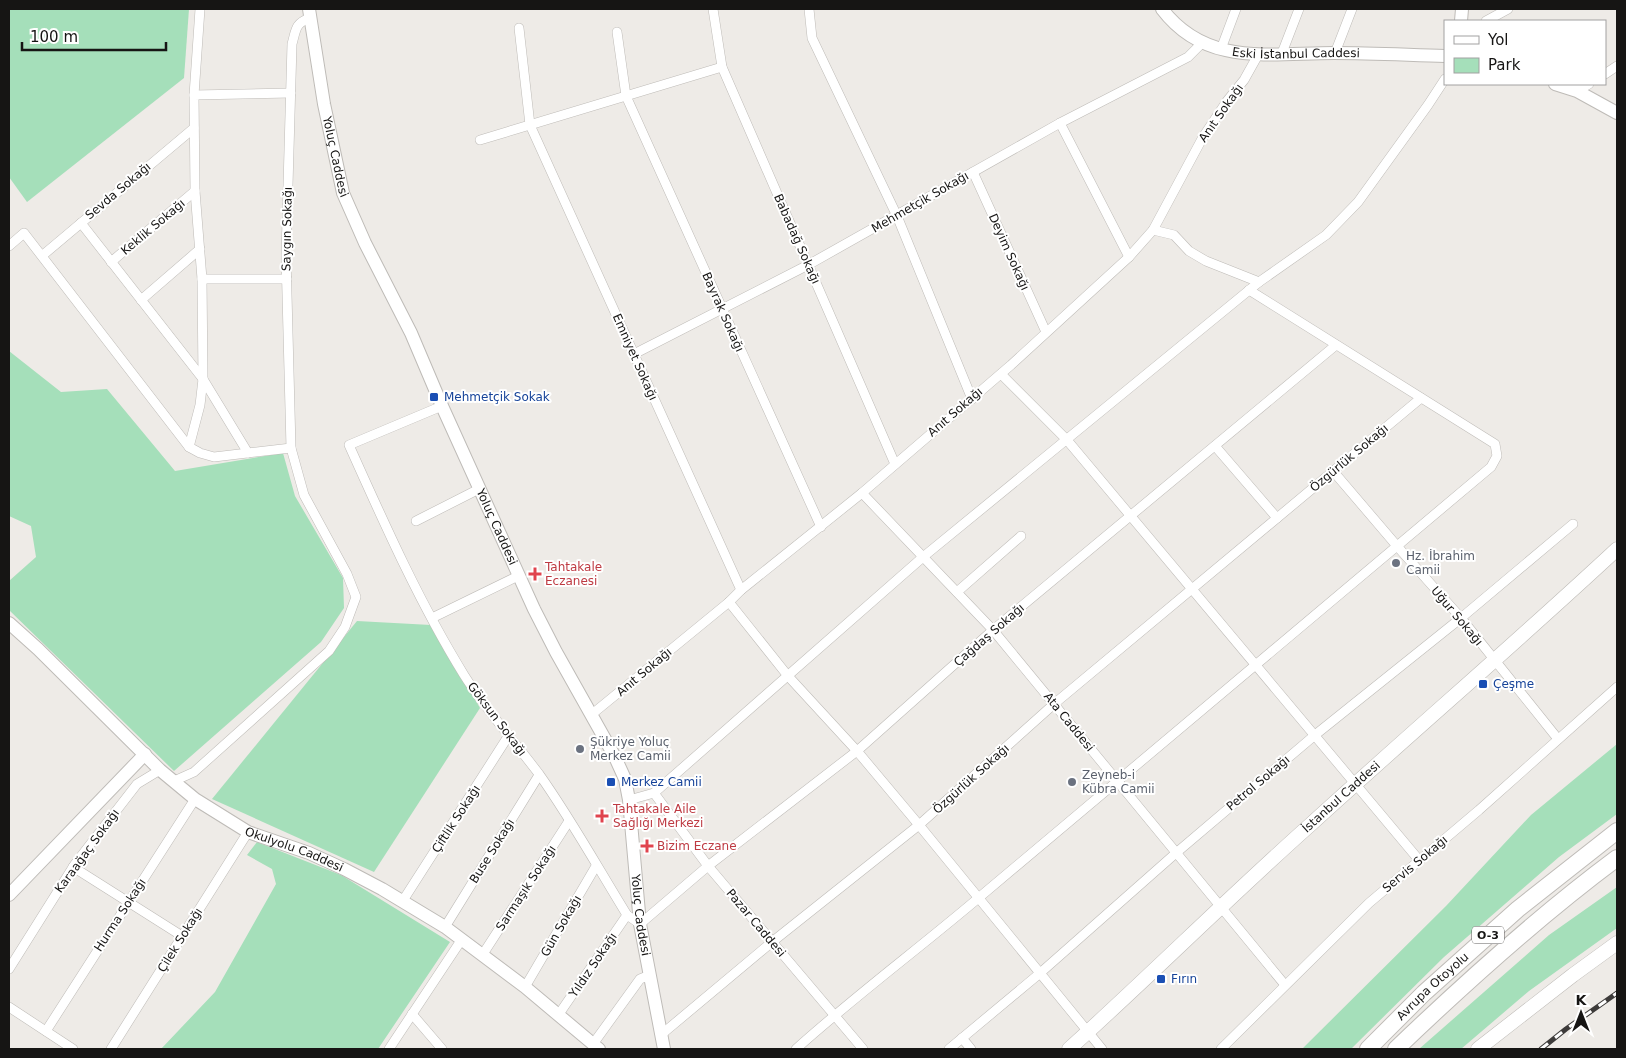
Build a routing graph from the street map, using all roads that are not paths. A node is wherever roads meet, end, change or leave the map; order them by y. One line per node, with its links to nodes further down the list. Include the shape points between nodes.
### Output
1 (200, 9): 27 (street)
2 (713, 9): 20 (street, Babadağ Sokağı)
3 (809, 9): 36 (street, via 812,38)
4 (1236, 9): 14 (street)
5 (1299, 9): 15 (street)
6 (1352, 9): 16 (street)
7 (1508, 9): 10 (street)
8 (1168, 12): 13 (street, Eski İstanbul Caddesi, via 1182,31)
9 (310, 14): 26 (street, Saygın Sokağı, via 298,26 292,44); 58 (street, Yoluç Caddesi, via 324,104 343,193)
10 (1488, 20)
11 (519, 28): 31 (street, Emniyet Sokağı)
12 (618, 32): 28 (street, Bayrak Sokağı)
13 (1202, 43): 14 (street, Eski İstanbul Caddesi); 30 (street, Mehmetçik Sokağı, via 1188,56)
14 (1221, 49): 17 (street, Eski İstanbul Caddesi)
15 (1282, 53): 16 (street, Eski İstanbul Caddesi); 17 (street, Eski İstanbul Caddesi)
16 (1335, 53): 18 (street, Eski İstanbul Caddesi)
17 (1258, 55): 38 (street, Anıt Sokağı, via 1203,138)
18 (1444, 56)
19 (1617, 66): 21 (street)
20 (722, 68): 28 (street); 44 (street, Babadağ Sokağı)
21 (1606, 73)
22 (1444, 81): 47 (street, via 1358,202 1326,235)
23 (1558, 85): 25 (street)
24 (1588, 85): 25 (street)
25 (1577, 92): 29 (street)
26 (291, 93): 27 (street); 46 (street, Saygın Sokağı)
27 (194, 95): 32 (street)
28 (626, 96): 31 (street); 50 (street, Bayrak Sokağı)
29 (1617, 113)
30 (1060, 123): 34 (street, Mehmetçik Sokağı); 42 (street)
31 (530, 125): 33 (street); 53 (street, Emniyet Sokağı)
32 (194, 128): 35 (street); 37 (street, Sevda Sokağı)
33 (480, 140)
34 (973, 172): 36 (street, Mehmetçik Sokağı); 51 (street, Deyim Sokağı)
35 (195, 191): 40 (street); 43 (street, Keklik Sokağı)
36 (897, 216): 44 (street, Mehmetçik Sokağı); 56 (street)
37 (81, 223): 41 (street, Sevda Sokağı); 43 (street)
38 (1153, 230): 42 (street, Anıt Sokağı); 47 (street, via 1174,235 1189,251 1206,261)
39 (9, 246): 41 (street, via 24,232)
40 (200, 249): 45 (street); 49 (street)
41 (43, 256): 61 (street)
42 (1129, 257): 51 (street, Anıt Sokağı)
43 (110, 262): 49 (street)
44 (808, 265): 50 (street, Mehmetçik Sokağı); 64 (street, Babadağ Sokağı)
45 (202, 279): 46 (street); 55 (street)
46 (287, 280): 62 (street, Saygın Sokağı)
47 (1259, 282): 48 (street)
48 (1249, 290): 52 (street); 59 (street)
49 (141, 300): 55 (street)
50 (722, 309): 53 (street, Mehmetçik Sokağı); 72 (street, Bayrak Sokağı)
51 (1046, 332): 54 (street, Anıt Sokağı)
52 (1336, 345): 57 (street); 60 (street, Çağdaş Sokağı)
53 (634, 354): 79 (street, Emniyet Sokağı)
54 (1001, 374): 56 (street, Anıt Sokağı); 59 (street)
55 (203, 378): 61 (street); 63 (street)
56 (972, 398): 64 (street, Anıt Sokağı)
57 (1421, 398): 65 (street, Özgürlük Sokağı); 74 (street, via 1495,444 1498,456 1491,468)
58 (442, 406): 66 (street, Yoluç Caddesi); 82 (street, Göksun Sokağı, via 348,445)
59 (1067, 440): 68 (street); 76 (street)
60 (1215, 446): 68 (street, Çağdaş Sokağı); 69 (street)
61 (190, 447): 63 (street, via 214,457)
62 (291, 448): 63 (street); 100 (street, Saygın Sokağı, via 304,495 356,597 346,627 329,651 194,772)
63 (248, 453)
64 (895, 464): 67 (street, Anıt Sokağı)
65 (1333, 471): 69 (street, Özgürlük Sokağı); 74 (street, Uğur Sokağı)
66 (479, 489): 70 (street); 77 (street, Yoluç Caddesi)
67 (862, 493): 72 (street, Anıt Sokağı); 76 (street, Ata Caddesi)
68 (1131, 516): 78 (street); 85 (street, Çağdaş Sokağı)
69 (1277, 518): 78 (street, Özgürlük Sokağı)
70 (416, 521)
71 (1573, 524): 83 (street, Petrol Sokağı)
72 (820, 527): 79 (street, Anıt Sokağı)
73 (1021, 536): 80 (street)
74 (1396, 546): 83 (street, Uğur Sokağı); 87 (street)
75 (1617, 549): 86 (main road, İstanbul Caddesi)
76 (924, 557): 80 (street, Ata Caddesi); 88 (street)
77 (518, 576): 82 (street); 91 (street, Yoluç Caddesi)
78 (1192, 589): 87 (street); 90 (street, Özgürlük Sokağı)
79 (741, 590): 81 (street, Anıt Sokağı)
80 (957, 592): 85 (street, Ata Caddesi)
81 (728, 602): 88 (street); 91 (street, Anıt Sokağı)
82 (432, 618): 92 (street, Göksun Sokağı, via 481,701)
83 (1461, 618): 86 (street, Uğur Sokağı); 93 (street, Petrol Sokağı)
84 (9, 623): 96 (street, Okulyolu Caddesi)
85 (993, 630): 90 (street, Ata Caddesi); 95 (street, Çağdaş Sokağı)
86 (1495, 661): 94 (street, Uğur Sokağı); 101 (main road, İstanbul Caddesi)
87 (1255, 664): 93 (street); 99 (street)
88 (788, 676): 95 (street); 102 (street)
89 (1617, 687): 94 (street, Servis Sokağı)
90 (1054, 704): 99 (street, Ata Caddesi); 106 (street, Özgürlük Sokağı)
91 (591, 715): 104 (street, Yoluç Caddesi, via 625,779)
92 (509, 735): 98 (street, Göksun Sokağı); 118 (street, Çiftlik Sokağı)
93 (1314, 735): 101 (street); 109 (street, Petrol Sokağı)
94 (1558, 739): 111 (street, Servis Sokağı)
95 (857, 751): 106 (street); 113 (street, Çağdaş Sokağı)
96 (145, 754): 97 (street, Okulyolu Caddesi); 115 (street)
97 (160, 770): 100 (street, Okulyolu Caddesi); 114 (street, Karaağaç Sokağı, via 137,784)
98 (539, 775): 105 (street, Göksun Sokağı); 122 (street, Buse Sokağı)
99 (1117, 780): 109 (street, Ata Caddesi); 116 (street)
100 (174, 781): 103 (street, Okulyolu Caddesi)
101 (1355, 784): 111 (street); 119 (main road, İstanbul Caddesi)
102 (654, 794): 104 (street); 113 (street, Pazar Caddesi)
103 (195, 799): 108 (street, Okulyolu Caddesi); 117 (street, Hurma Sokağı)
104 (629, 800): 121 (street, Yoluç Caddesi)
105 (569, 821): 112 (street, Göksun Sokağı); 127 (street, Sarmaşık Sokağı)
106 (919, 825): 116 (street); 125 (street, Özgürlük Sokağı)
107 (1617, 831): 154 (highway, Avrupa Otoyolu / O-3, via 1518,909 1424,993)
108 (248, 832): 118 (street, Okulyolu Caddesi, via 309,853); 123 (street, Çilek Sokağı)
109 (1176, 853): 119 (street, Ata Caddesi); 129 (street, Petrol Sokağı)
110 (1617, 858): 155 (highway, Avrupa Otoyolu / O-3, via 1496,955)
111 (1419, 860): 131 (street, Servis Sokağı, via 1369,903)
112 (596, 866): 120 (street, Göksun Sokağı); 132 (street, Gün Sokağı)
113 (708, 866): 121 (street, Çağdaş Sokağı); 125 (street, Pazar Caddesi)
114 (73, 867): 117 (street); 128 (street, Karaağaç Sokağı)
115 (9, 895)
116 (980, 898): 129 (street); 136 (street)
117 (129, 902): 123 (street); 137 (street, Hurma Sokağı)
118 (402, 902): 122 (street, Okulyolu Caddesi)
119 (1221, 907): 131 (street, Ata Caddesi); 138 (main road, İstanbul Caddesi)
120 (626, 915): 121 (street, Göksun Sokağı); 135 (street, Yıldız Sokağı)
121 (640, 924): 130 (street, Yoluç Caddesi)
122 (445, 927): 124 (street, Okulyolu Caddesi)
123 (182, 936): 143 (street, Çilek Sokağı)
124 (462, 939): 127 (street, Okulyolu Caddesi); 134 (street)
125 (772, 942): 136 (street, Pazar Caddesi); 139 (street, Özgürlük Sokağı)
126 (1617, 943): 156 (main road)
127 (483, 954): 132 (street, Okulyolu Caddesi)
128 (9, 968)
129 (1039, 974): 138 (street); 140 (street, Petrol Sokağı)
130 (650, 975): 139 (street, Yoluç Caddesi); 141 (street, via 640,978)
131 (1285, 985): 153 (street, Servis Sokağı)
132 (525, 987): 135 (street, Okulyolu Caddesi)
133 (9, 1007): 137 (street)
134 (412, 1014): 144 (street); 145 (street)
135 (559, 1014): 141 (street, Okulyolu Caddesi)
136 (834, 1015): 147 (street); 148 (street, Pazar Caddesi)
137 (46, 1031): 142 (street)
138 (1088, 1032): 151 (main road, İstanbul Caddesi); 152 (street)
139 (662, 1034): 146 (street, Yoluç Caddesi)
140 (962, 1038): 149 (street, Petrol Sokağı); 150 (street)
141 (596, 1046)
142 (73, 1049)
143 (111, 1049)
144 (389, 1049)
145 (442, 1049)
146 (664, 1049)
147 (796, 1049)
148 (863, 1049)
149 (949, 1049)
150 (971, 1049)
151 (1069, 1049)
152 (1102, 1049)
153 (1221, 1049)
154 (1368, 1049)
155 (1396, 1049)
156 (1478, 1049)

